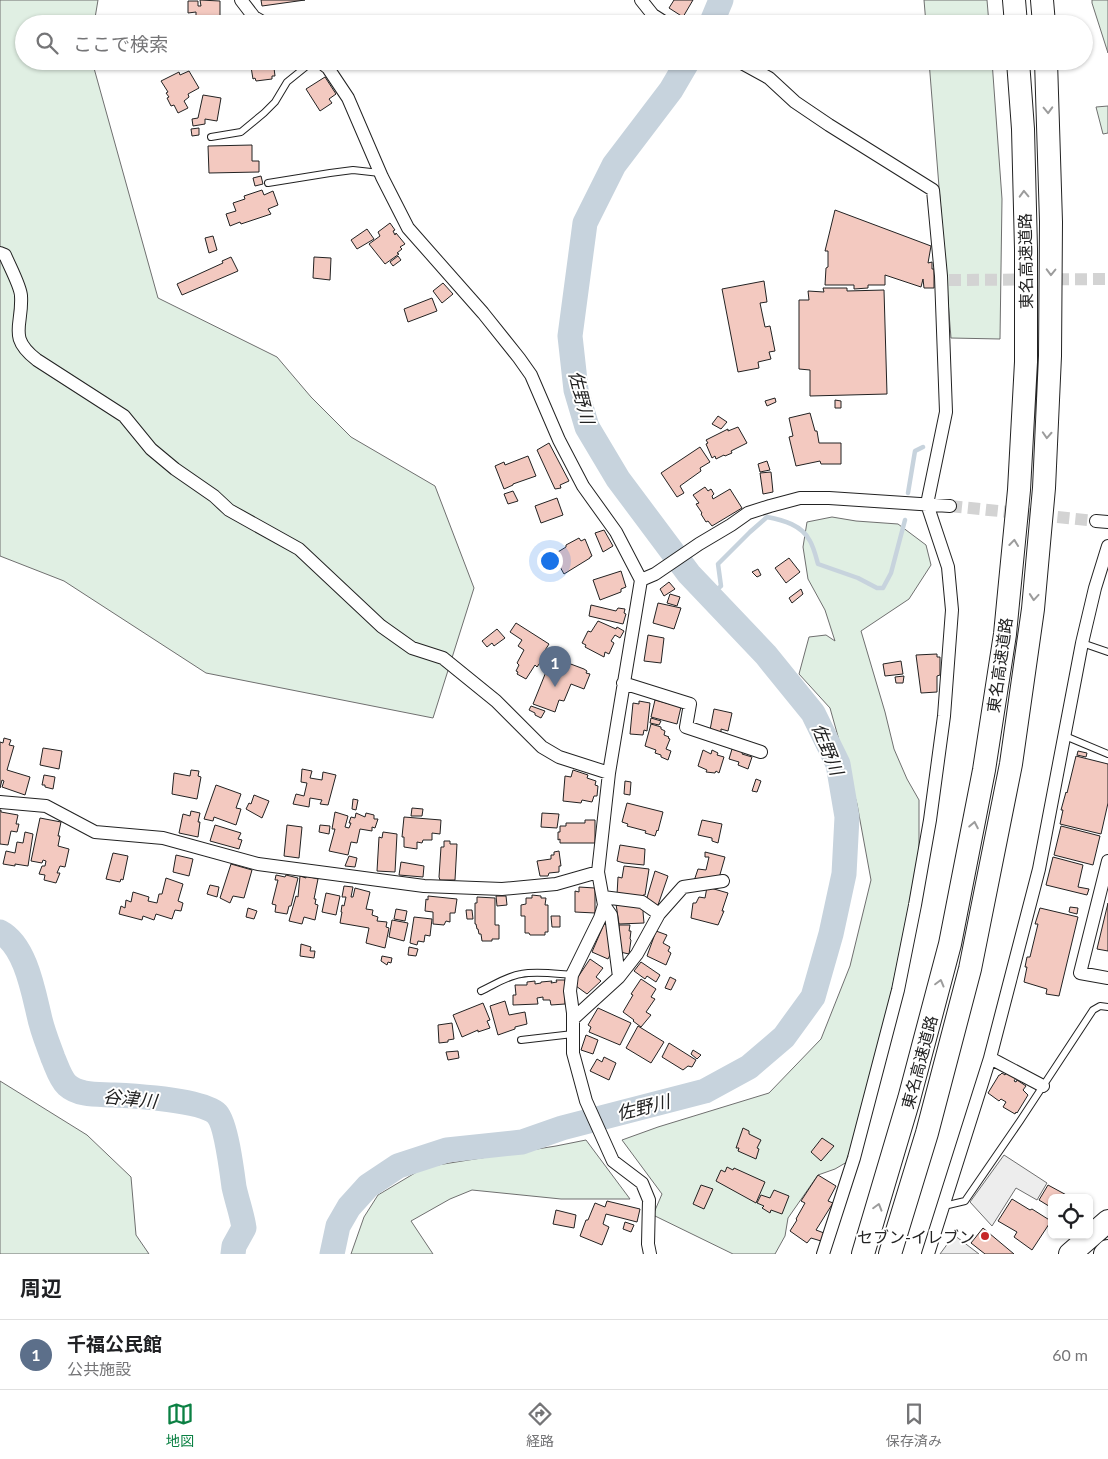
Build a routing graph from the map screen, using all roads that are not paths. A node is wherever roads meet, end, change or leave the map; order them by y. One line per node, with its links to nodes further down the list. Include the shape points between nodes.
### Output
1 (241, 0): 5 (street)
2 (641, 0): 6 (street)
3 (1014, 0): 7 (highway)
4 (1042, 0): 8 (highway)
5 (252, 15)
6 (653, 15)
7 (1015, 15)
8 (1043, 15)
9 (302, 70): 14 (lane, via 286,82 275,102 241,132)
10 (329, 70): 15 (street, via 348,98)
11 (754, 70): 18 (street, via 829,125 933,190 945,278 946,412)
12 (1019, 70): 50 (highway, 東名高速道路, one-way to 12, via 910,1099 950,944 984,770 1005,634 1019,490 1026,362 1023,129)
13 (1046, 70): 51 (highway, 東名高速道路, one-way to 51, via 1052,222 1050,356 1044,488 1032,619 1011,764 970,969 927,1133)
14 (212, 138)
15 (380, 173): 16 (lane, via 330,172); 21 (street, via 408,228 483,313 527,370 583,486 616,532)
16 (268, 183)
17 (0, 253): 28 (street, via 4,255 22,294 18,336 26,352 124,416 151,449 229,510 299,549 381,626 412,648 443,658 496,701 542,747 559,757)
18 (927, 504): 19 (street); 21 (street, via 800,498 748,513); 49 (street, via 948,567 952,610 944,716 930,820 890,1025 854,1158)
19 (950, 506)
20 (1108, 546): 22 (street)
21 (641, 580): 24 (street)
22 (1082, 643): 23 (lane); 25 (street)
23 (1108, 652)
24 (624, 683): 26 (street, via 690,704 686,727); 28 (street)
25 (1065, 736): 27 (lane); 43 (street, via 1039,869)
26 (761, 752)
27 (1108, 754)
28 (609, 772): 31 (street)
29 (0, 802): 31 (street, via 46,806 95,832 163,838 258,864 424,886 502,889 556,884)
30 (1108, 861): 37 (street, via 1080,973)
31 (598, 872): 33 (street)
32 (723, 881): 34 (street, via 683,887)
33 (604, 901): 34 (street, via 642,902); 35 (street, via 600,918); 36 (street, via 611,915)
34 (659, 914): 36 (street, via 637,954)
35 (572, 975): 38 (lane, via 520,974); 40 (street)
36 (619, 977): 40 (street)
37 (1108, 978)
38 (481, 991)
39 (1108, 1007): 44 (lane, via 1100,1006 1093,1010)
40 (573, 1019): 41 (street)
41 (573, 1034): 42 (lane); 48 (street, via 573,1053 586,1101 613,1161 642,1183 650,1200)
42 (521, 1040)
43 (990, 1058): 44 (street); 45 (street)
44 (1043, 1086): 45 (lane, via 965,1201)
45 (944, 1206): 52 (street)
46 (1108, 1221): 53 (highway)
47 (1108, 1251): 54 (highway)
48 (650, 1254)
49 (823, 1254)
50 (863, 1254)
51 (890, 1254)
52 (928, 1254)
53 (1070, 1254)
54 (1105, 1254)

